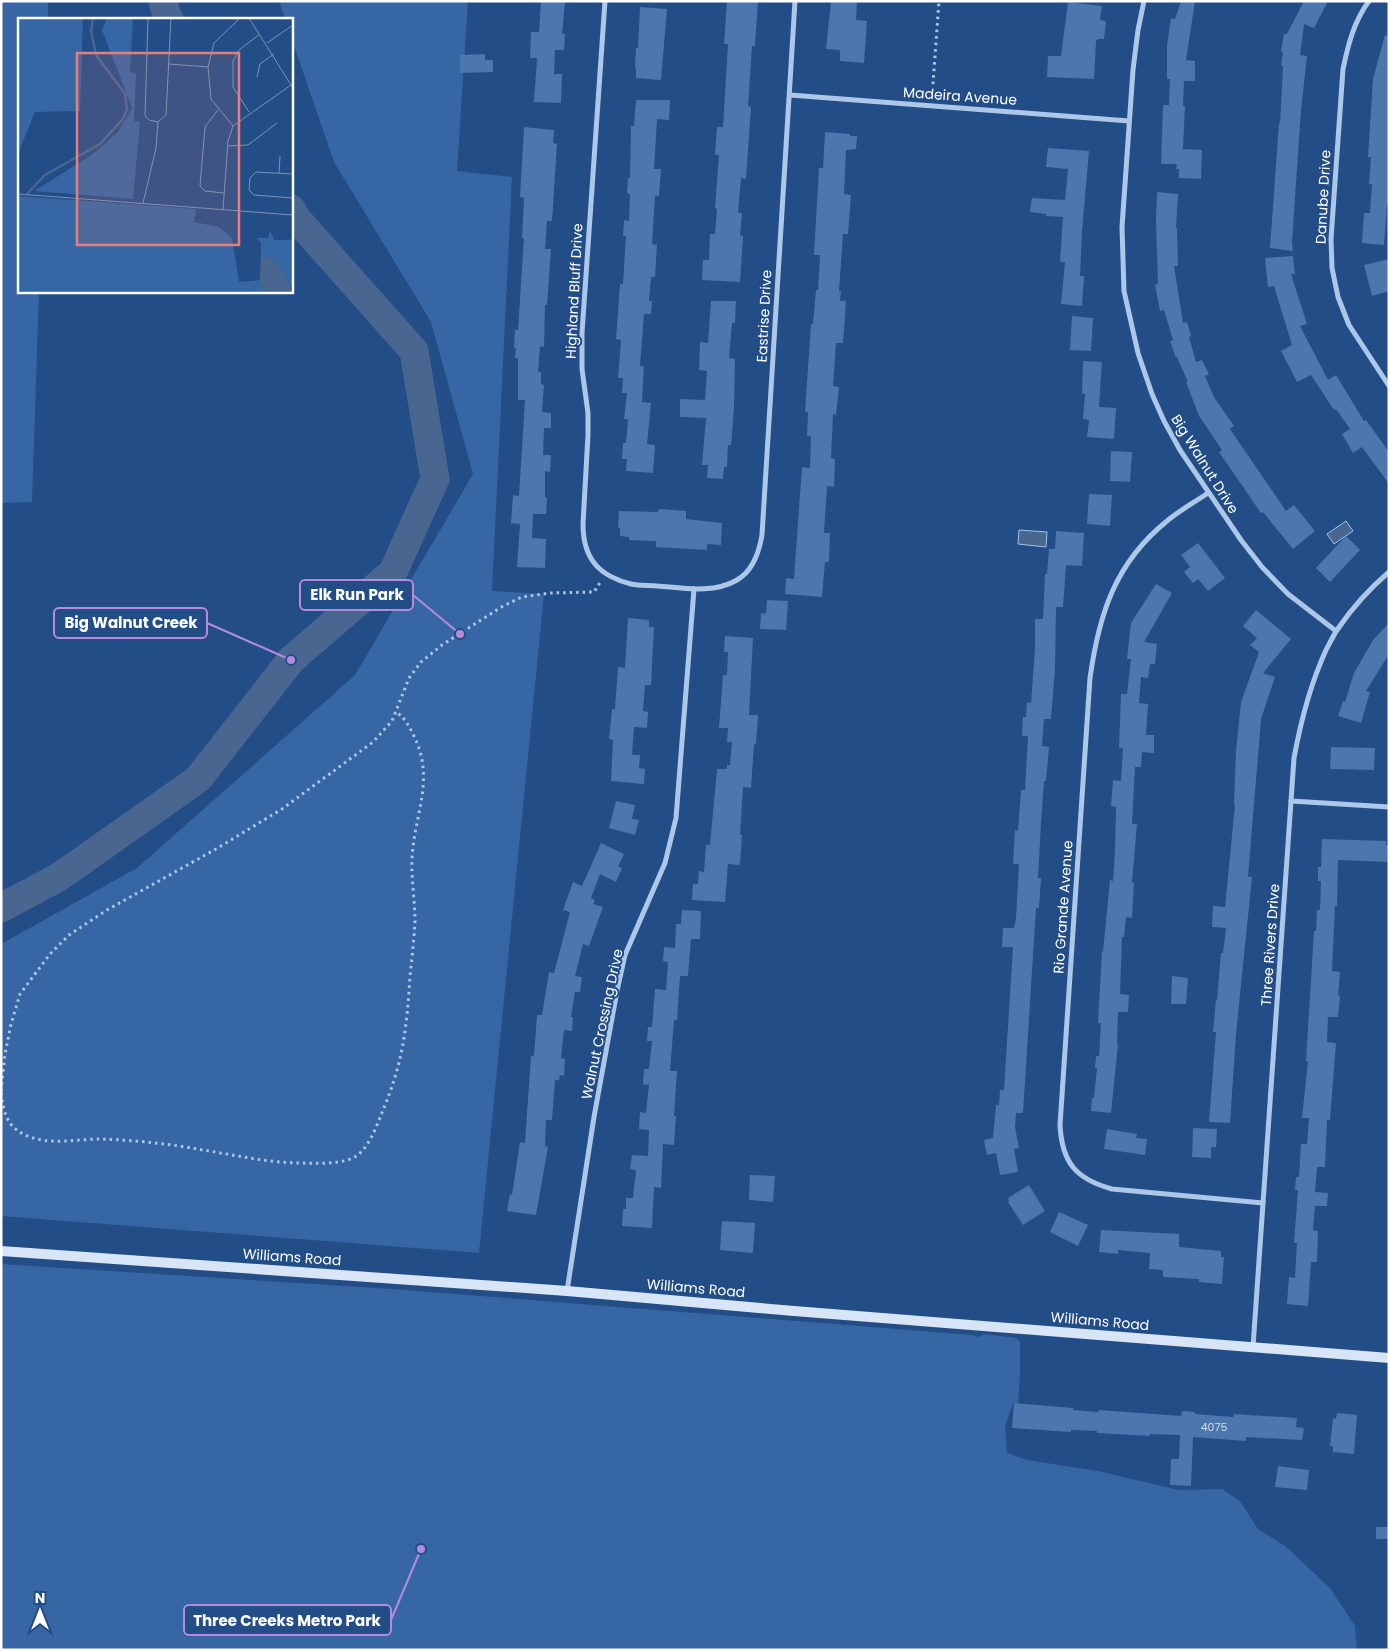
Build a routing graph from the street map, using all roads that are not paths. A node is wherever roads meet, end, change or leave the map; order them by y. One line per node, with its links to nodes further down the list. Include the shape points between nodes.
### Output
1 (604, 1): 10 (street, Highland Bluff Drive, via 581,352 588,420 583,538 594,564 605,573 631,584)
2 (795, 1): 5 (street, Eastrise Drive)
3 (1144, 1): 6 (street, Big Walnut Drive, via 1134,60)
4 (1368, 1): 7 (street, Danube Drive, via 1354,28 1343,69 1331,239 1332,268 1338,297 1349,325)
5 (790, 95): 6 (street, Madeira Avenue); 10 (street, Eastrise Drive, via 760,548 747,572 736,580 711,588)
6 (1129, 120): 8 (street, Big Walnut Drive, via 1122,227 1124,291 1138,353 1152,394 1180,450)
7 (1389, 386)
8 (1208, 493): 11 (street, Big Walnut Drive, via 1262,567 1288,594); 14 (street, Rio Grande Avenue, via 1168,521 1138,550 1111,593 1101,618 1089,688 1061,1142 1073,1168 1098,1185)
9 (1389, 572): 11 (street, Three Rivers Drive, via 1369,589)
10 (694, 589): 16 (street, Walnut Crossing Drive, via 676,818 665,863 625,955 594,1117)
11 (1336, 631): 12 (street, Three Rivers Drive, via 1318,668 1302,716)
12 (1291, 800): 13 (street); 14 (street, Three Rivers Drive)
13 (1389, 807)
14 (1263, 1203): 17 (street, Three Rivers Drive)
15 (1, 1251): 16 (main road, Williams Road)
16 (567, 1290): 17 (main road, Williams Road)
17 (1253, 1347): 18 (main road, Williams Road)
18 (1389, 1358)

